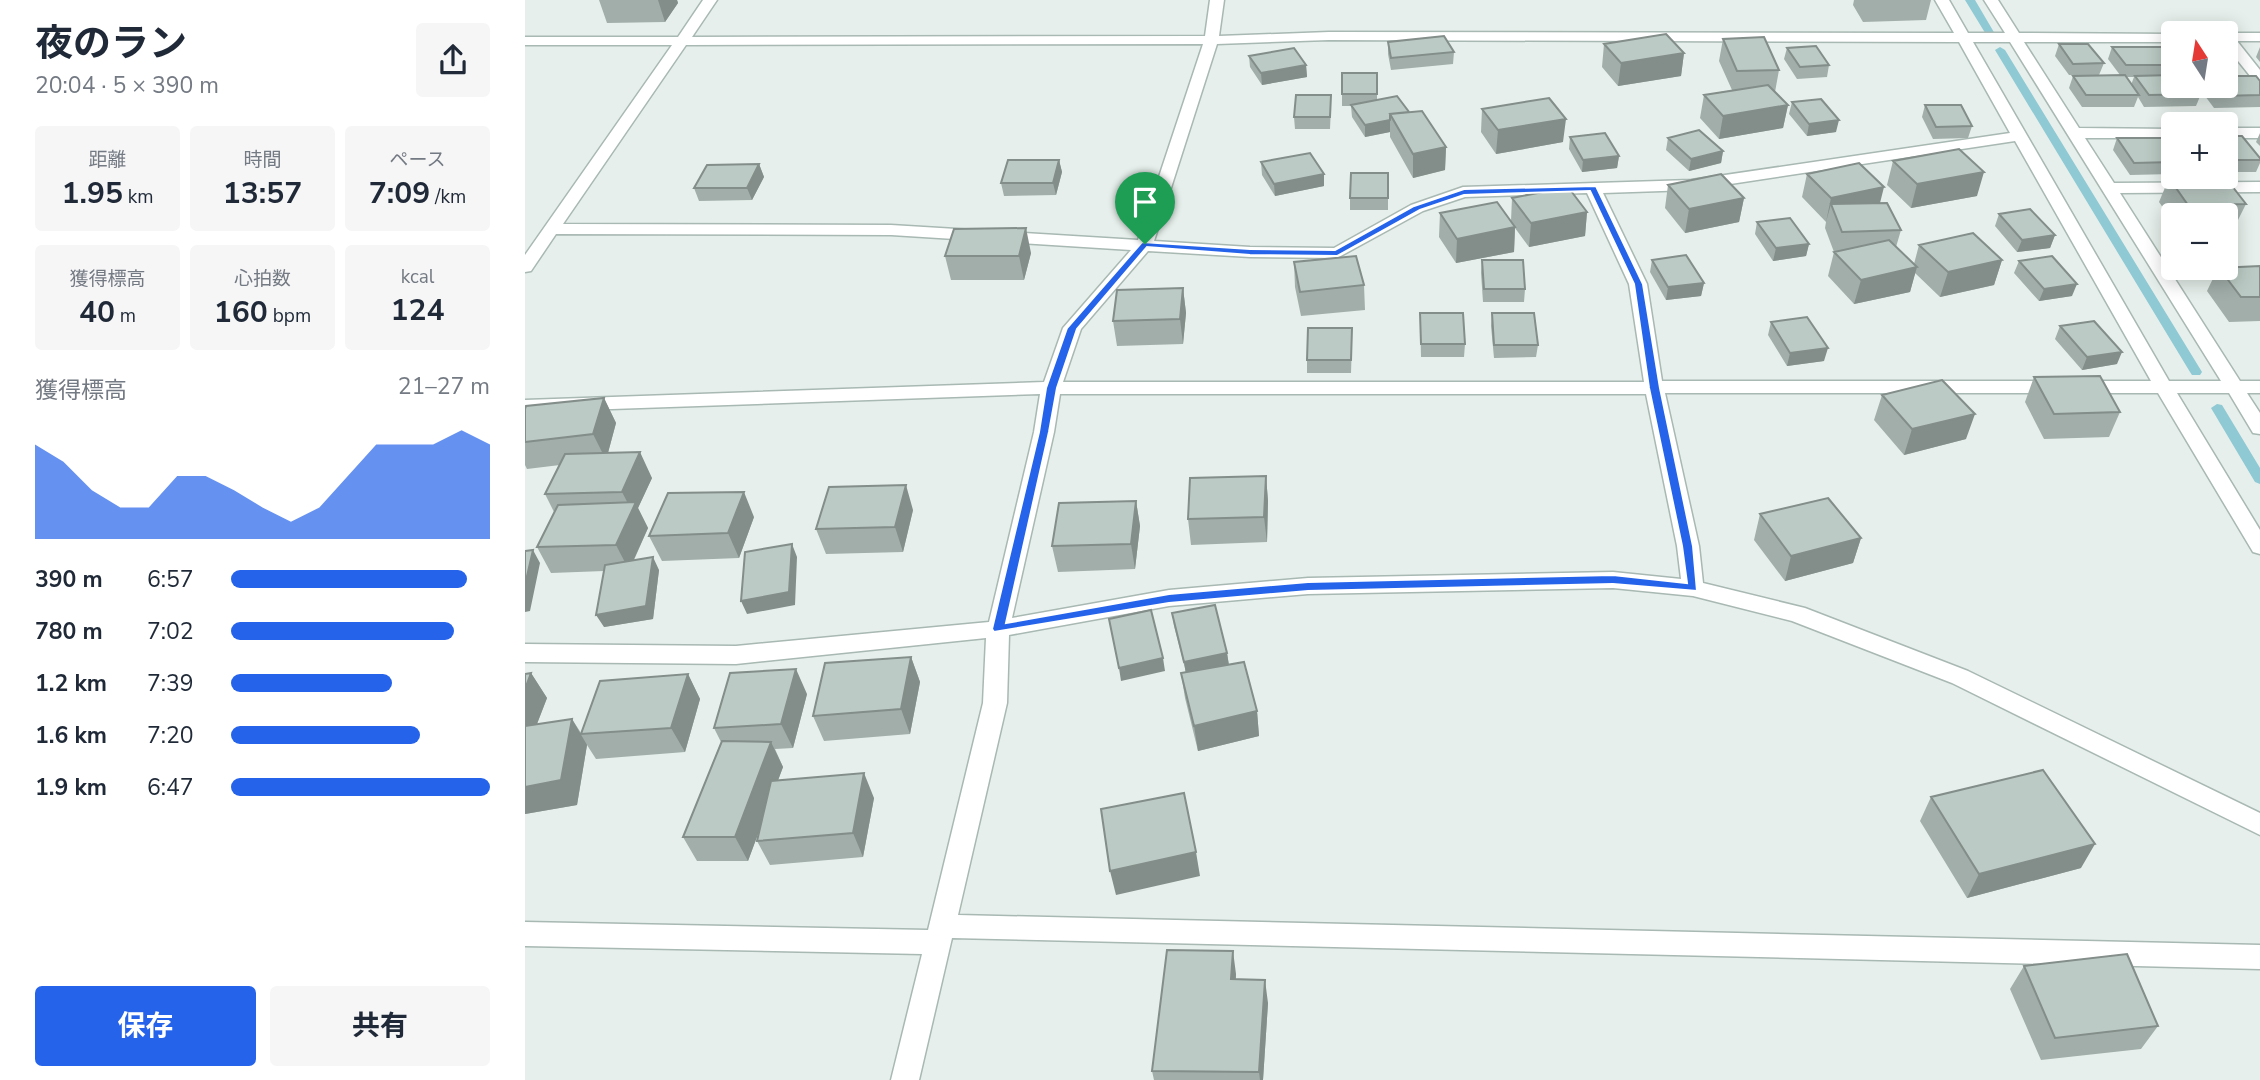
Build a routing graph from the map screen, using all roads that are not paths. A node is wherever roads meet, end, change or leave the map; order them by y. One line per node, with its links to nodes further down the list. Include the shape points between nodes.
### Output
1 (710, 0): 10 (street)
2 (1217, 0): 11 (street)
3 (1943, 0): 7 (street)
4 (1991, 0): 8 (street)
5 (2238, 37): 6 (street)
6 (2260, 37)
7 (1966, 38): 8 (street); 11 (street, via 1329,36); 19 (street)
8 (2015, 38): 9 (street); 15 (street)
9 (2161, 38)
10 (681, 40): 11 (street); 12 (street); 23 (street)
11 (1211, 40): 24 (street)
12 (525, 41)
13 (2238, 52): 14 (street)
14 (2260, 79)
15 (2074, 133): 16 (street); 22 (street)
16 (2161, 133)
17 (2238, 133): 18 (street)
18 (2260, 133)
19 (2021, 136): 21 (street, via 1691,185); 30 (street)
20 (2260, 187): 22 (street)
21 (1593, 188): 24 (street, via 1464,192 1417,208 1337,253); 29 (street, via 1638,284)
22 (2109, 188): 26 (street)
23 (551, 229): 24 (street, via 891,230); 25 (street)
24 (1145, 244): 28 (street, via 1072,328)
25 (525, 267)
26 (2235, 387): 27 (street); 30 (street); 32 (street)
27 (2260, 387)
28 (1051, 388): 29 (street); 31 (street); 35 (street)
29 (1654, 388): 30 (street); 34 (street)
30 (2164, 388): 33 (street)
31 (525, 406)
32 (2260, 428)
33 (2260, 547)
34 (1693, 588): 35 (street, via 1613,580 1308,586 1169,598); 37 (street, via 1797,614 1960,677)
35 (998, 629): 36 (street, via 736,655); 39 (street, via 995,703)
36 (525, 653)
37 (2260, 825)
38 (525, 933): 39 (street)
39 (939, 934): 40 (street); 41 (street)
40 (2260, 957)
41 (905, 1080)

